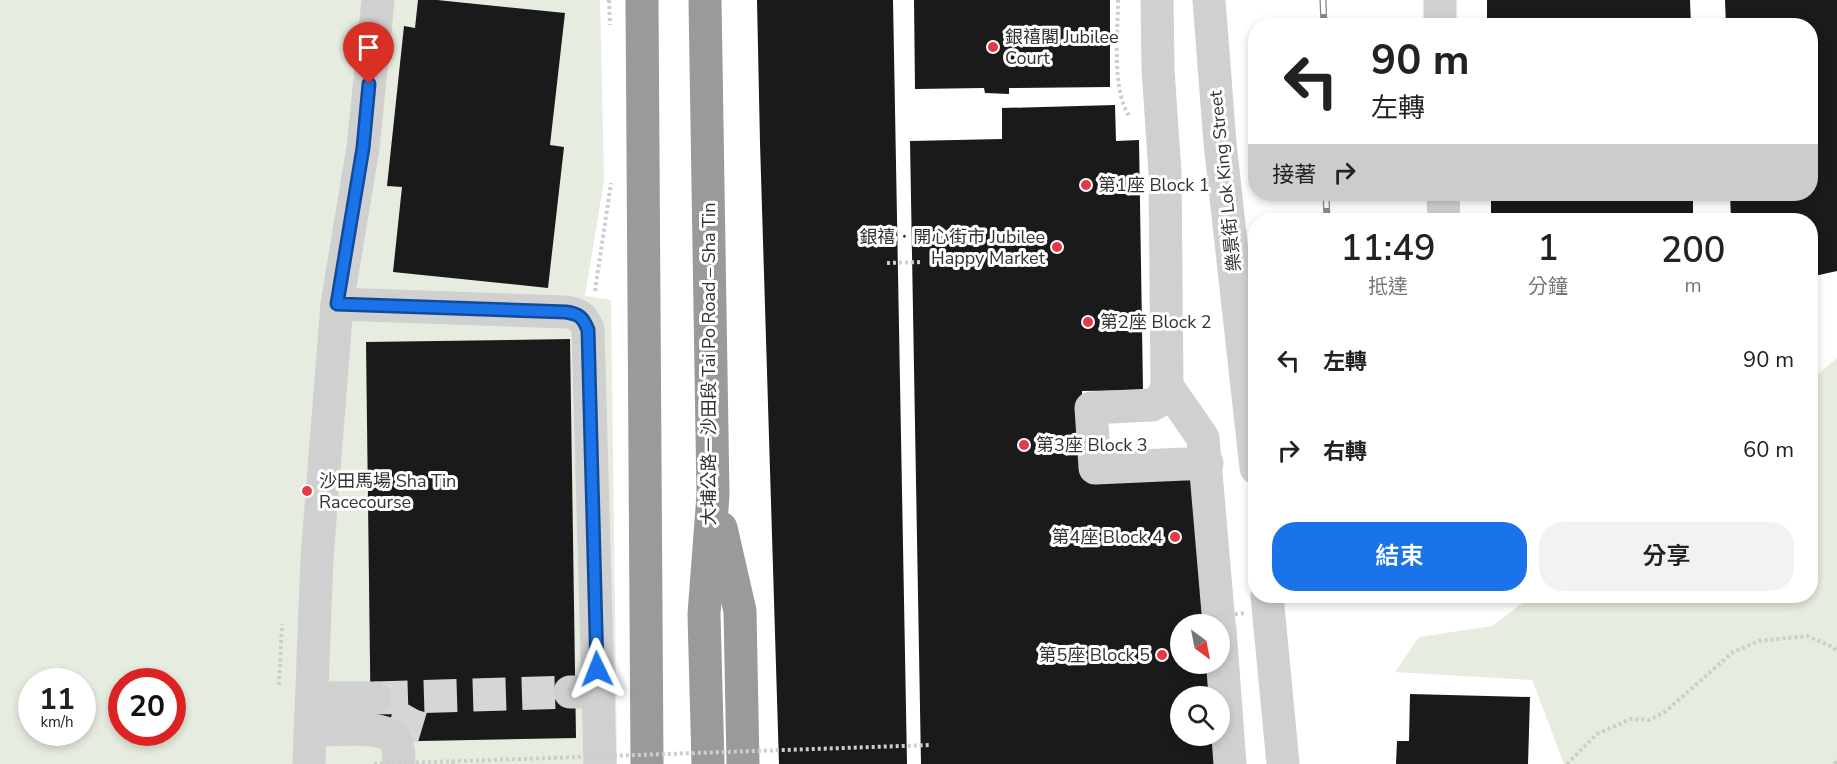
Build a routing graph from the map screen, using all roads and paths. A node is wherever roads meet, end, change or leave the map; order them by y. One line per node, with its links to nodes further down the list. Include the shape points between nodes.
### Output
1 (378, 0): 13 (street, via 363,148)
2 (609, 0): 9 (path)
3 (642, 0): 30 (highway)
4 (705, 0): 18 (highway, 大埔公路－沙田段 Tai Po Road – Sha Tin)
5 (1157, 0): 15 (street, via 1165,173)
6 (1209, 0): 16 (street, 樂景街 Lok King Street, bridge, via 1220,143)
7 (1440, 0): 8 (street)
8 (1440, 18)
9 (610, 34)
10 (611, 180): 14 (path, via 591,308)
11 (922, 262): 12 (path)
12 (887, 263)
13 (337, 304): 14 (street, via 566,312); 21 (street, via 317,558)
14 (584, 319): 29 (street, via 588,330 584,692)
15 (1167, 386): 17 (street, via 1203,438); 17 (street, via 1162,399 1152,405 1090,408 1095,468)
16 (1248, 390)
17 (1207, 463): 19 (street)
18 (713, 495): 31 (highway, 大埔公路－沙田段 Tai Po Road – Sha Tin, via 704,614); 32 (highway, via 740,611)
19 (1233, 616): 33 (street); 34 (street)
20 (1837, 652): 35 (path, via 1807,636 1759,641 1733,652 1665,712 1649,720 1630,719 1597,734)
21 (312, 698): 22 (street); 23 (street)
22 (375, 698)
23 (310, 731): 25 (street, via 386,732 394,738); 28 (street)
24 (931, 745): 27 (path, bridge)
25 (394, 755): 27 (path, bridge)
26 (1837, 758): 36 (path)
27 (453, 763)
28 (309, 764)
29 (600, 764)
30 (647, 764)
31 (708, 764)
32 (743, 764)
33 (1230, 764)
34 (1283, 764)
35 (1568, 764)
36 (1835, 764)

